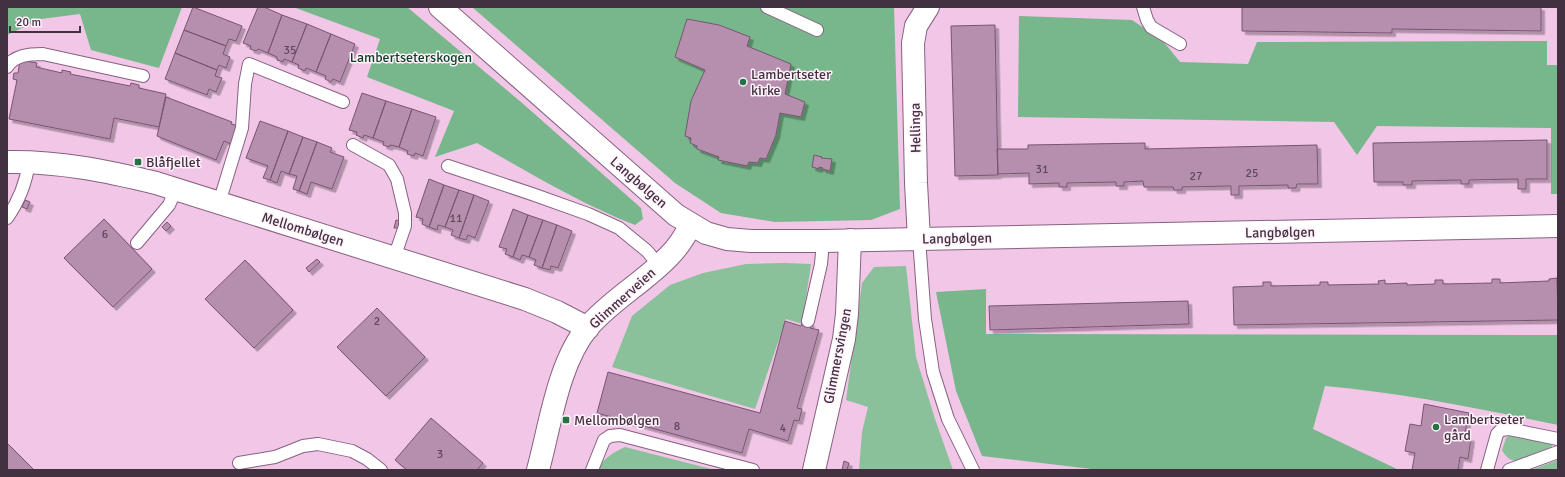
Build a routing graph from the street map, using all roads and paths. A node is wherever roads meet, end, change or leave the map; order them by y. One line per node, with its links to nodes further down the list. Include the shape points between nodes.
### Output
1 (440, 7): 17 (street, Langbølgen, via 663,204)
2 (767, 7): 5 (lane)
3 (1143, 7): 6 (lane, via 1151,26)
4 (924, 12): 19 (street, Hellinga, via 916,26 913,44)
5 (817, 30)
6 (1180, 44)
7 (7, 67): 8 (lane, via 17,57 43,54)
8 (143, 76)
9 (343, 102): 15 (lane, via 249,64 242,128)
10 (353, 146): 23 (lane, via 389,165 397,179 405,213 405,226)
11 (7, 162): 12 (street, Mellombølgen)
12 (29, 162): 14 (street, Mellombølgen, via 59,163 107,171); 16 (lane, via 19,198)
13 (448, 166): 24 (lane, via 588,214 620,228)
14 (176, 189): 15 (street, Mellombølgen); 22 (lane, via 169,205)
15 (219, 203): 23 (street, Mellombølgen)
16 (7, 218)
17 (691, 225): 21 (street, Langbølgen, via 727,240); 24 (street, Glimmerveien, via 682,241)
18 (1558, 226): 19 (street, Langbølgen)
19 (919, 239): 20 (street, Langbølgen); 35 (lane, via 932,372 948,419)
20 (850, 240): 21 (street, Langbølgen); 34 (street, Glimmersvingen, via 844,339)
21 (823, 241): 25 (lane, via 821,264)
22 (137, 243)
23 (394, 258): 26 (street, Mellombølgen, via 525,299)
24 (659, 265): 26 (street, Glimmerveien)
25 (808, 321)
26 (588, 328): 31 (street, Glimmerveien, via 574,349 564,373)
27 (1558, 439): 36 (lane, via 1516,430 1501,430 1497,434)
28 (1558, 452): 37 (lane)
29 (239, 463): 30 (lane, via 275,457 303,446 318,444 352,451 367,458)
30 (381, 470)
31 (538, 470)
32 (592, 470): 33 (lane, via 604,440 610,436 620,435)
33 (753, 470)
34 (814, 470)
35 (972, 470)
36 (1487, 470)
37 (1509, 470)

